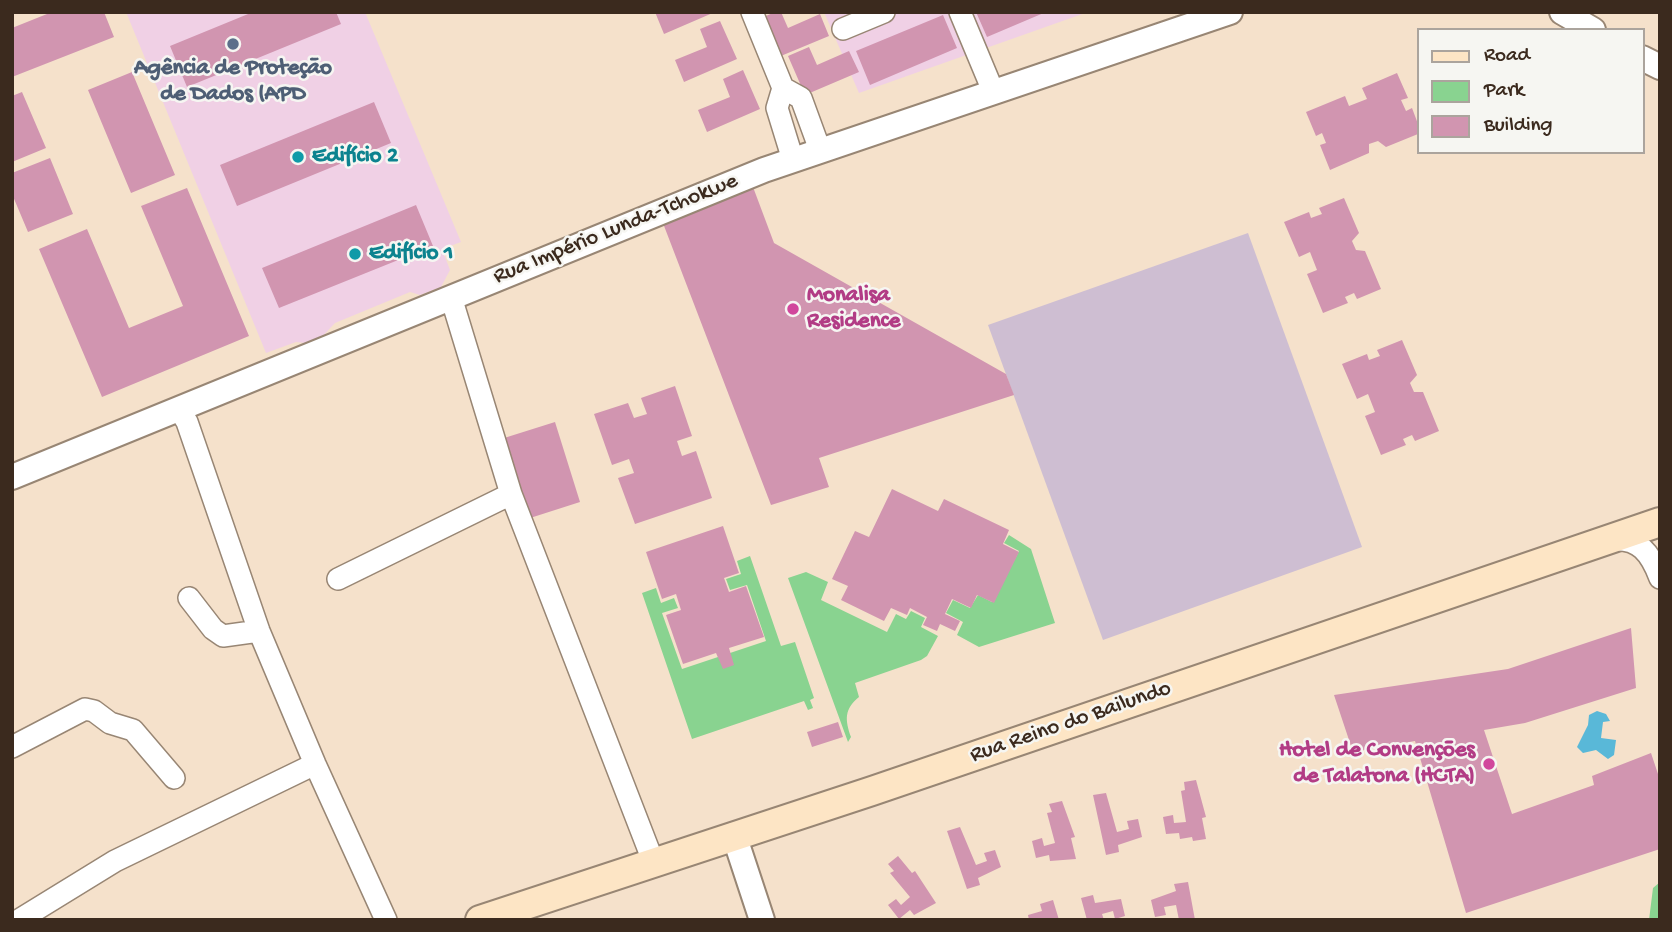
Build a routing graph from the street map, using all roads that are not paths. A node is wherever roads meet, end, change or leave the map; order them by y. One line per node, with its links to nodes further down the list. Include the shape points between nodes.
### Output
1 (752, 12): 10 (street)
2 (884, 12): 7 (street)
3 (960, 12): 11 (street)
4 (1230, 12): 11 (street, Rua Império Lunda-Tchokwe)
5 (1562, 12): 6 (street)
6 (1590, 28)
7 (843, 29)
8 (1644, 59): 9 (street)
9 (1660, 67)
10 (783, 88): 12 (street, via 801,98); 13 (street, via 777,108)
11 (993, 91): 12 (street, Rua Império Lunda-Tchokwe)
12 (820, 150): 13 (street, Rua Império Lunda-Tchokwe)
13 (793, 160): 14 (street, Rua Império Lunda-Tchokwe)
14 (451, 297): 15 (street, Rua Império Lunda-Tchokwe); 17 (street)
15 (179, 409): 16 (street, Rua Império Lunda-Tchokwe); 23 (street)
16 (12, 477)
17 (510, 494): 21 (street); 28 (street)
18 (1660, 522): 19 (main road, Rua Reino do Bailundo)
19 (1602, 541): 20 (street, via 1633,542 1645,549); 27 (main road, Rua Reino do Bailundo)
20 (1660, 578)
21 (338, 579)
22 (189, 598): 23 (street, via 223,636)
23 (260, 631): 25 (street)
24 (12, 747): 26 (street, via 85,709 133,730)
25 (315, 764): 29 (street, via 115,861); 30 (street)
26 (174, 778)
27 (734, 835): 28 (main road, Rua Reino do Bailundo); 32 (street)
28 (653, 861): 31 (main road, Rua Reino do Bailundo)
29 (19, 920)
30 (386, 920)
31 (480, 920)
32 (762, 920)

